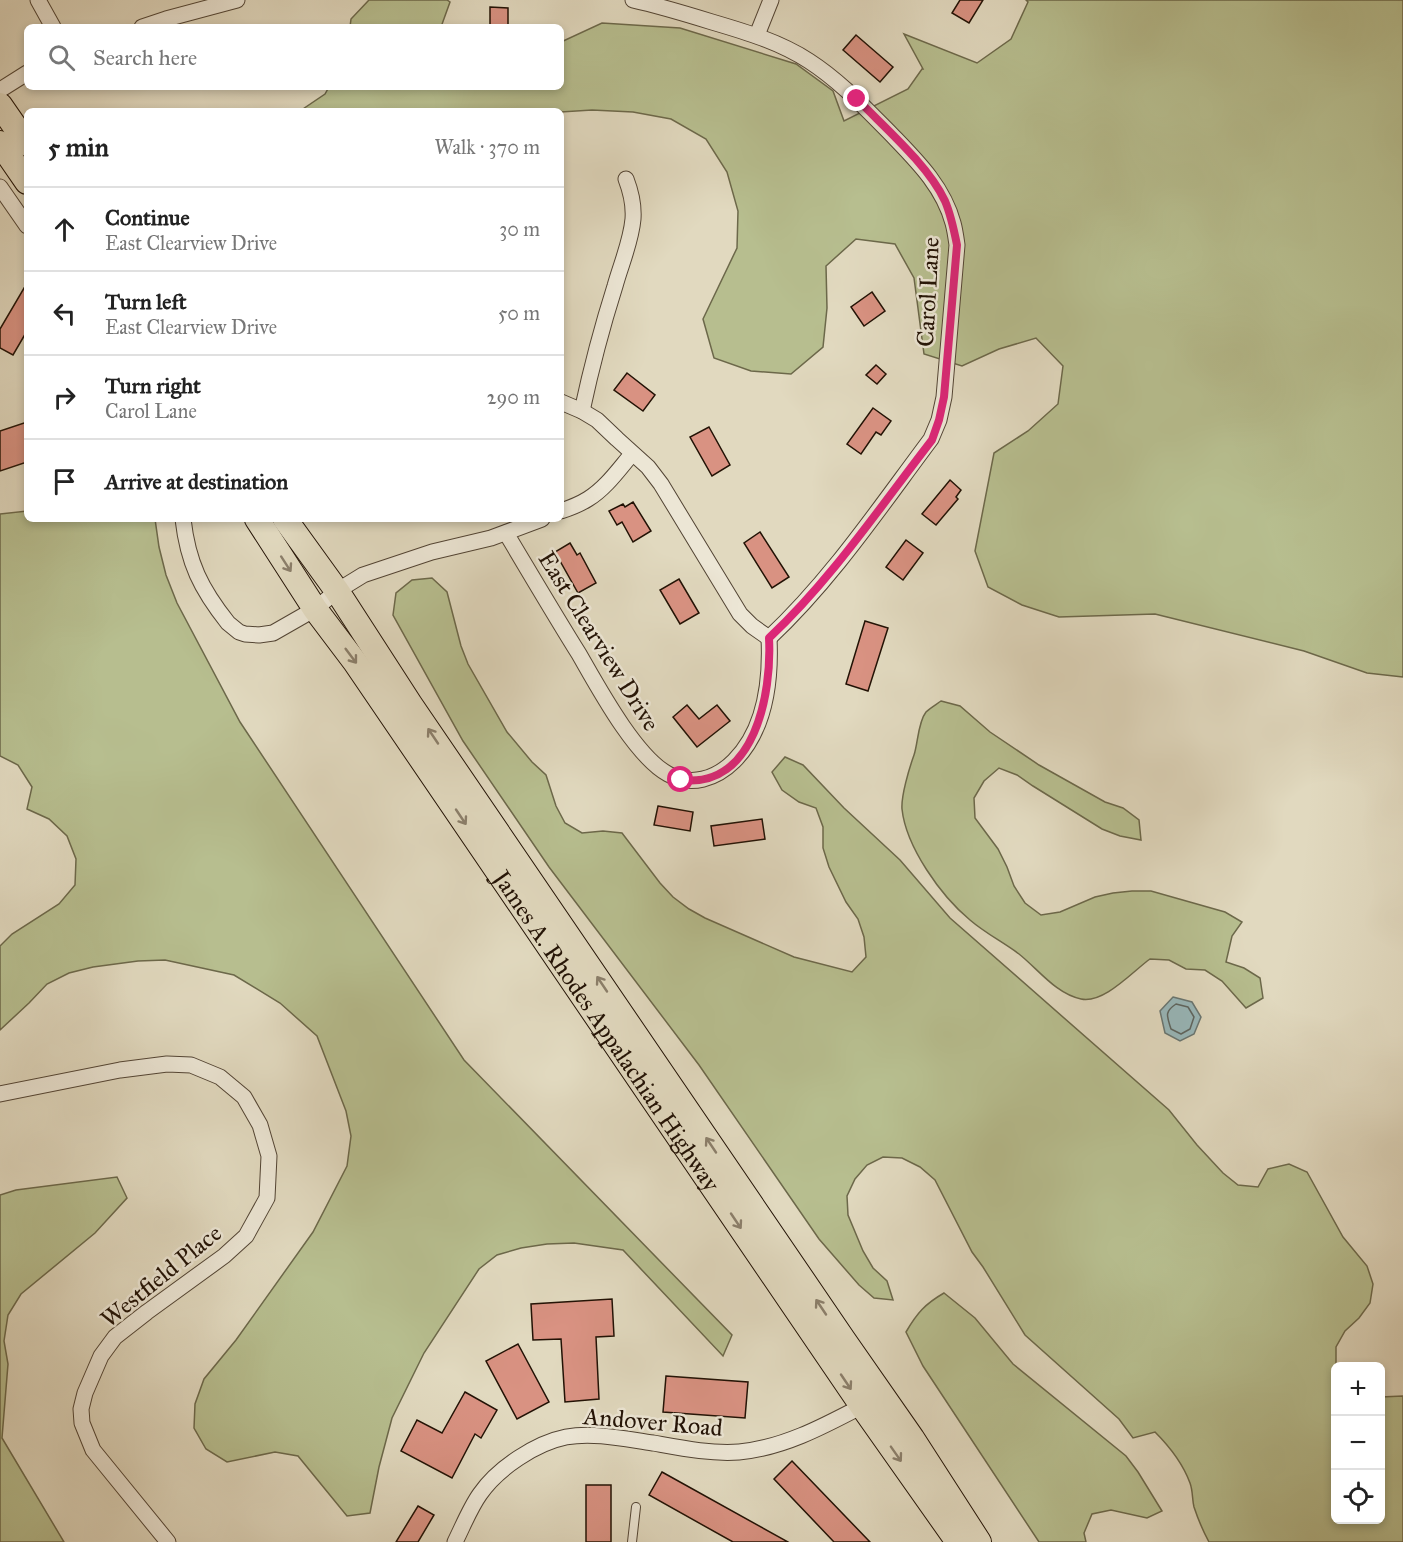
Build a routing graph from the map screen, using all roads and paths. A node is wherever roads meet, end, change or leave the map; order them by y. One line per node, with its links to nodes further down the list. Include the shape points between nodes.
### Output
1 (38, 0): 5 (street)
2 (237, 0): 6 (street)
3 (633, 0): 7 (street, Carol Lane)
4 (771, 0): 7 (street)
5 (51, 24)
6 (151, 24)
7 (757, 35): 28 (street, Carol Lane, via 807,59 841,84 916,160 945,200 957,245 944,397 932,440 839,561)
8 (24, 75): 9 (street)
9 (0, 90)
10 (0, 105): 11 (highway)
11 (24, 140)
12 (0, 143): 13 (highway)
13 (24, 178)
14 (626, 179): 18 (street, via 633,196 630,236)
15 (0, 187): 16 (street)
16 (24, 222)
17 (564, 403): 18 (street)
18 (582, 411): 19 (street)
19 (632, 453): 20 (street, via 594,495); 28 (street, via 661,484 740,614)
20 (564, 510)
21 (183, 522): 27 (street, via 196,575 233,628 245,634 273,633)
22 (259, 522): 27 (highway, James A. Rhodes Appalachian Highway, one-way to 27)
23 (287, 522): 26 (highway, James A. Rhodes Appalachian Highway)
24 (534, 522): 25 (street)
25 (506, 533): 26 (street, via 393,564 363,575); 28 (street, East Clearview Drive, via 611,709 653,764 681,780 714,776 745,750 759,722 765,697)
26 (337, 591): 27 (street); 30 (highway, James A. Rhodes Appalachian Highway, one-way to 26)
27 (315, 609): 30 (highway, James A. Rhodes Appalachian Highway, one-way to 30)
28 (769, 638)
29 (0, 1094): 32 (street, Westfield Place, via 120,1070 191,1065 220,1077 244,1097 260,1125 269,1156 267,1198 246,1236 115,1337 101,1356 81,1409 93,1450)
30 (870, 1398): 33 (street, Andover Road, via 812,1431 738,1452 590,1436 545,1445 497,1474 480,1494); 35 (highway, James A. Rhodes Appalachian Highway, one-way to 35); 36 (highway, James A. Rhodes Appalachian Highway, via 912,1438)
31 (636, 1507): 34 (lane)
32 (168, 1542)
33 (455, 1542)
34 (632, 1542)
35 (958, 1542)
36 (980, 1542)

